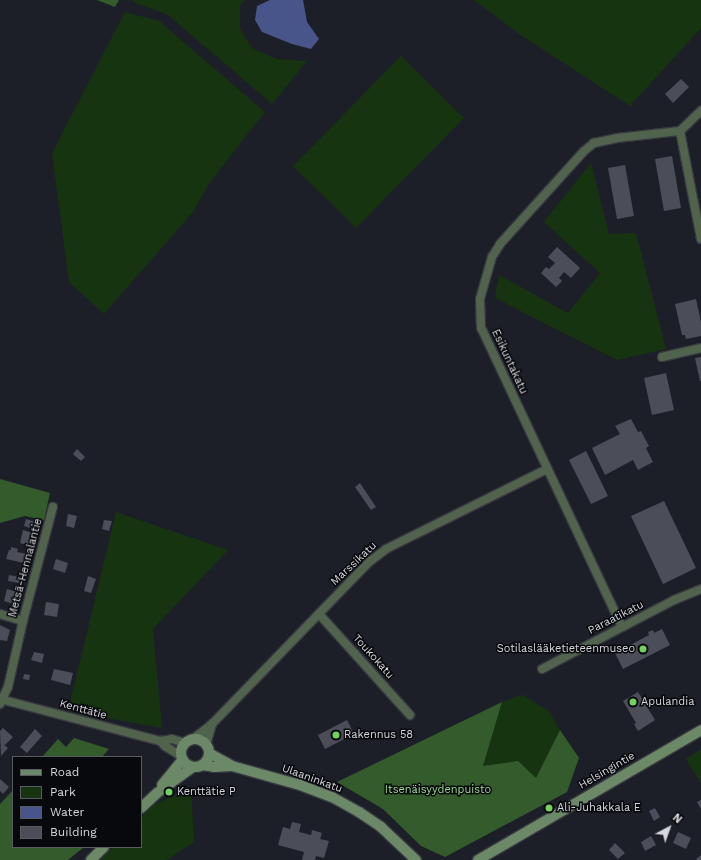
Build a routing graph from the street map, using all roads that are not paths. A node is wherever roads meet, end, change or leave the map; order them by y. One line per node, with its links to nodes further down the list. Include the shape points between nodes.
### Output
1 (701, 111): 2 (street)
2 (680, 131): 3 (street); 6 (street, Esikuntakatu, via 594,143 500,244 492,257 480,299 481,328)
3 (701, 239)
4 (701, 348): 5 (street)
5 (662, 357)
6 (547, 469): 10 (street, Marssikatu, via 386,549 369,562); 12 (street, Esikuntakatu)
7 (53, 507): 11 (street, Metsä-Hennalantie)
8 (701, 589): 12 (street, Paraatikatu)
9 (0, 614): 11 (street)
10 (319, 614): 15 (street, Toukokatu); 16 (street, Marssikatu)
11 (23, 621): 14 (street, Metsä-Hennalantie, via 8,687)
12 (622, 627): 13 (street, Paraatikatu)
13 (542, 669)
14 (1, 701): 18 (street, Kenttätie)
15 (410, 715)
16 (212, 724): 19 (street, Marssikatu); 20 (street)
17 (701, 730): 28 (street, Helsingintie)
18 (160, 741): 19 (street); 21 (street)
19 (189, 741): 20 (street, via 202,741); 21 (street, via 182,746)
20 (207, 749): 22 (street, via 206,762); 23 (street)
21 (181, 758): 22 (street, via 185,764); 24 (street)
22 (198, 766): 23 (street); 24 (street)
23 (232, 766): 26 (street, Ulaaninkatu, via 332,797 381,827)
24 (161, 790): 25 (street)
25 (142, 807)
26 (397, 842): 30 (street, Ulaaninkatu); 31 (street, Ulaaninkatu)
27 (103, 848): 29 (street)
28 (481, 859)
29 (91, 860)
30 (406, 860)
31 (416, 860)

